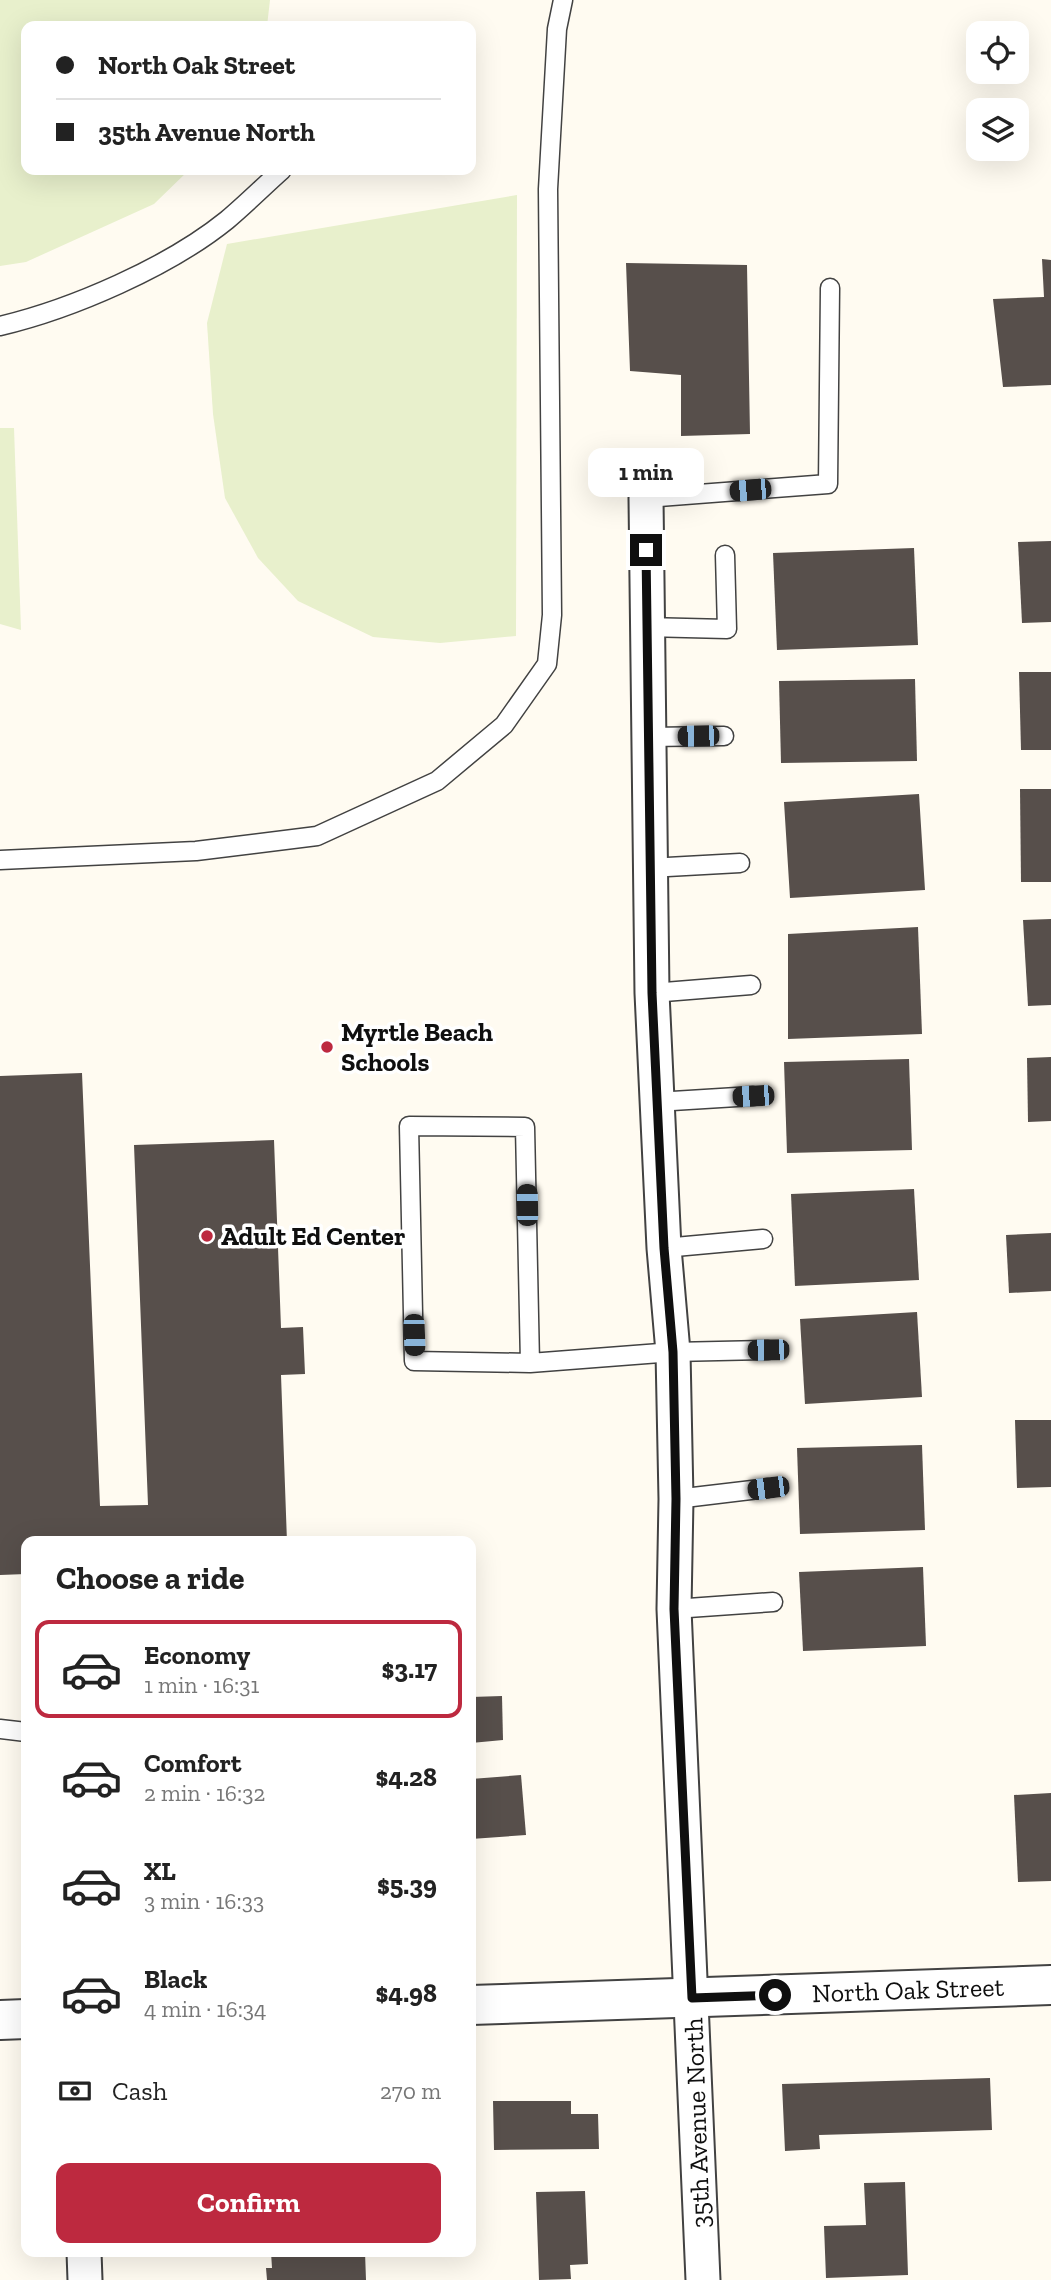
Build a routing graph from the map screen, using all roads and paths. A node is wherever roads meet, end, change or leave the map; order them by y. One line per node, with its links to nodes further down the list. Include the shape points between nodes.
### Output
1 (563, 0): 10 (lane, via 557,29 548,189 552,615 547,664 504,725 437,781 317,836 196,851)
2 (277, 175): 4 (lane, via 225,222 140,275 27,320)
3 (830, 288): 5 (lane, via 828,484)
4 (0, 326)
5 (646, 498): 7 (street, 35th Avenue North)
6 (724, 555): 7 (lane, via 727,629)
7 (645, 627): 9 (street, 35th Avenue North)
8 (723, 736): 9 (lane)
9 (648, 737): 12 (street, 35th Avenue North)
10 (0, 860)
11 (740, 863): 12 (lane)
12 (649, 868): 14 (street, 35th Avenue North)
13 (751, 985): 14 (lane)
14 (652, 993): 16 (street, 35th Avenue North)
15 (753, 1096): 16 (lane)
16 (656, 1102): 18 (street, 35th Avenue North)
17 (762, 1240): 18 (lane)
18 (664, 1248): 20 (street, 35th Avenue North)
19 (768, 1350): 20 (lane)
20 (673, 1352): 21 (lane); 23 (street, 35th Avenue North)
21 (530, 1363): 21 (lane, via 414,1361 409,1126 525,1127)
22 (768, 1488): 23 (lane)
23 (676, 1499): 25 (street, 35th Avenue North)
24 (773, 1602): 25 (lane)
25 (674, 1609): 29 (street, 35th Avenue North)
26 (0, 1729): 27 (lane)
27 (21, 1731)
28 (1051, 1985): 29 (street, North Oak Street)
29 (692, 1998): 30 (street, North Oak Street); 35 (street, 35th Avenue North)
30 (476, 2005)
31 (21, 2019): 32 (street)
32 (0, 2020)
33 (84, 2257): 34 (street)
34 (85, 2280)
35 (703, 2280)

